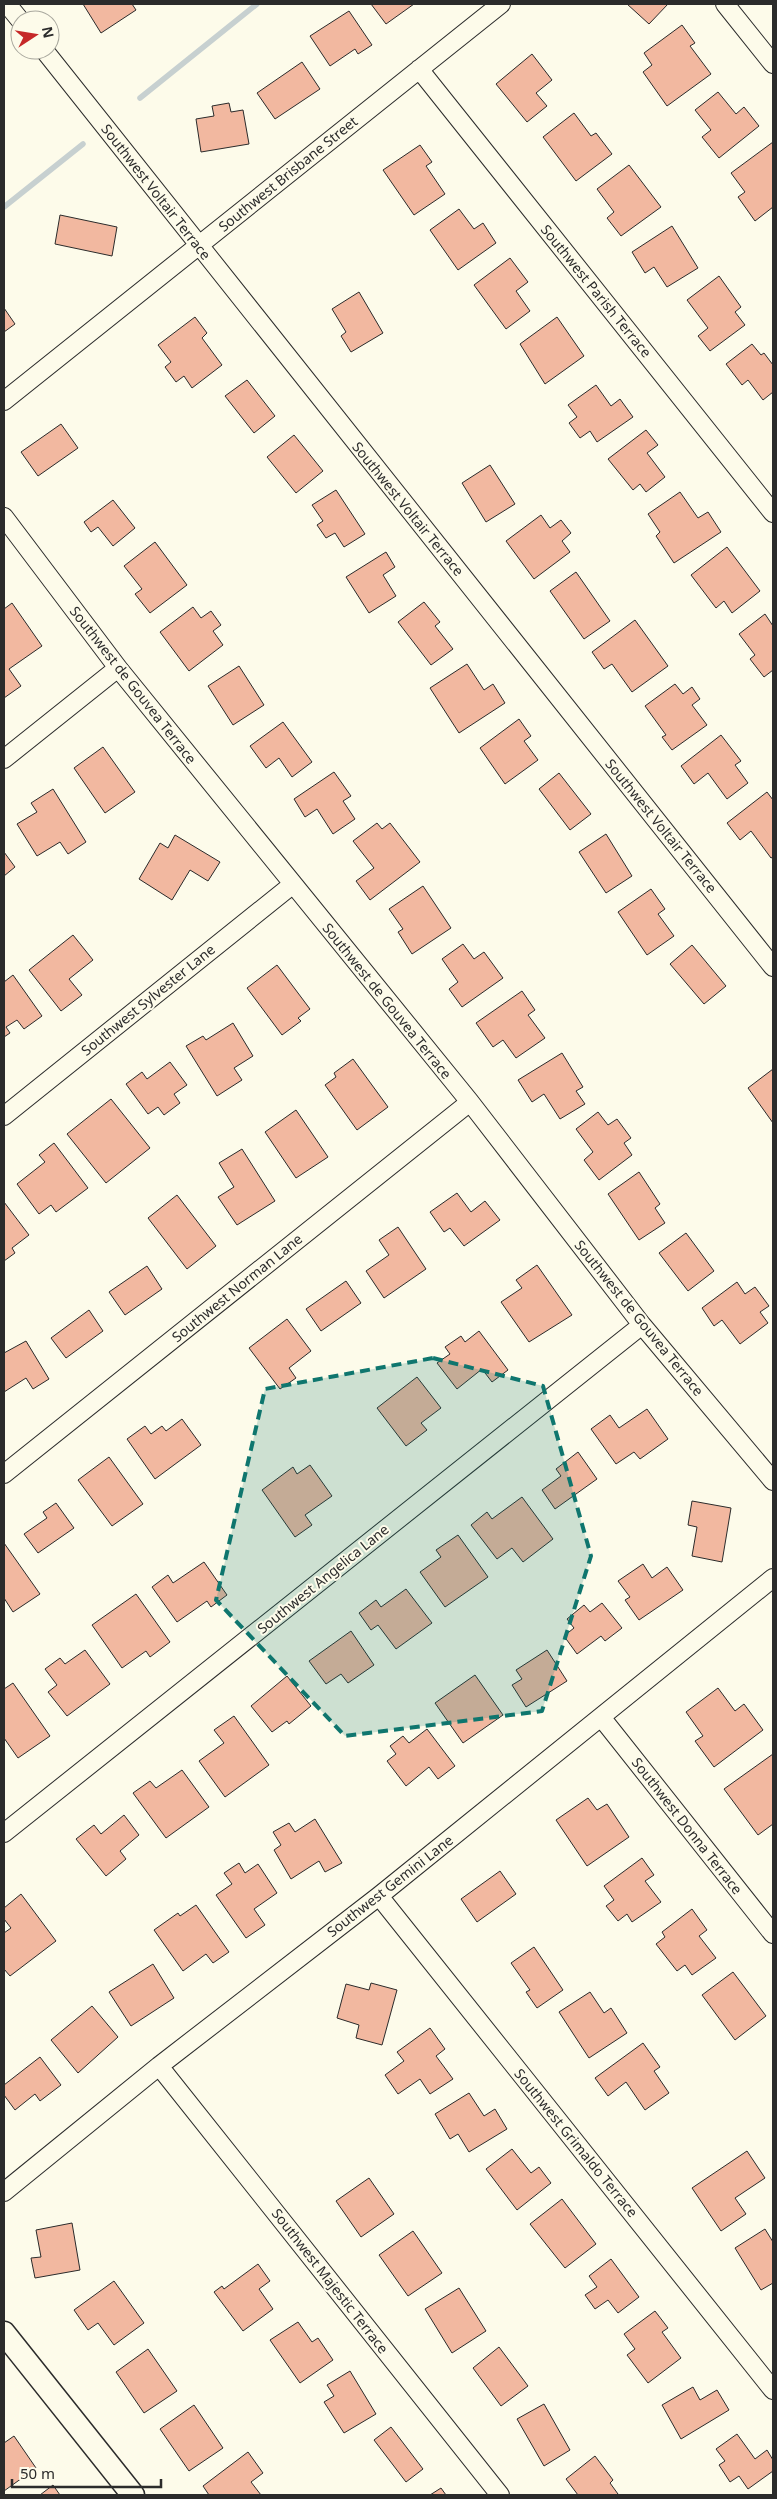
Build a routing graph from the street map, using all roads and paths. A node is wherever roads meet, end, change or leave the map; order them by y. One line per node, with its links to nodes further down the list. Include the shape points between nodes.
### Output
1 (501, 4): 5 (street, Southwest Brisbane Street)
2 (725, 4): 4 (street)
3 (52, 60): 6 (street, Southwest Voltair Terrace)
4 (773, 64)
5 (419, 70): 6 (street, Southwest Brisbane Street); 8 (street, Southwest Parish Terrace)
6 (198, 245): 7 (street, Southwest Brisbane Street); 13 (street, Southwest Voltair Terrace)
7 (4, 401)
8 (773, 513)
9 (4, 517): 10 (street, Southwest de Gouvea Terrace)
10 (118, 668): 11 (street); 12 (street, Southwest de Gouvea Terrace)
11 (4, 759)
12 (292, 885): 14 (street, Southwest de Gouvea Terrace); 15 (street, Southwest Sylvester Lane)
13 (773, 967)
14 (470, 1102): 16 (street, Southwest de Gouvea Terrace); 17 (street, Southwest Norman Lane)
15 (4, 1116)
16 (642, 1325): 18 (street, Southwest de Gouvea Terrace); 21 (street, Southwest Angelica Lane)
17 (4, 1474)
18 (773, 1482)
19 (773, 1578): 20 (street, Southwest Gemini Lane)
20 (601, 1717): 22 (street, Southwest Gemini Lane); 23 (street, Southwest Donna Terrace)
21 (4, 1833)
22 (379, 1896): 24 (street, Southwest Gemini Lane); 27 (street, Southwest Grimaldo Terrace)
23 (773, 1934)
24 (159, 2066): 25 (street, Southwest Gemini Lane); 29 (street, Southwest Majestic Terrace)
25 (4, 2192)
26 (4, 2334): 28 (street)
27 (773, 2390)
28 (133, 2495)
29 (500, 2495)

